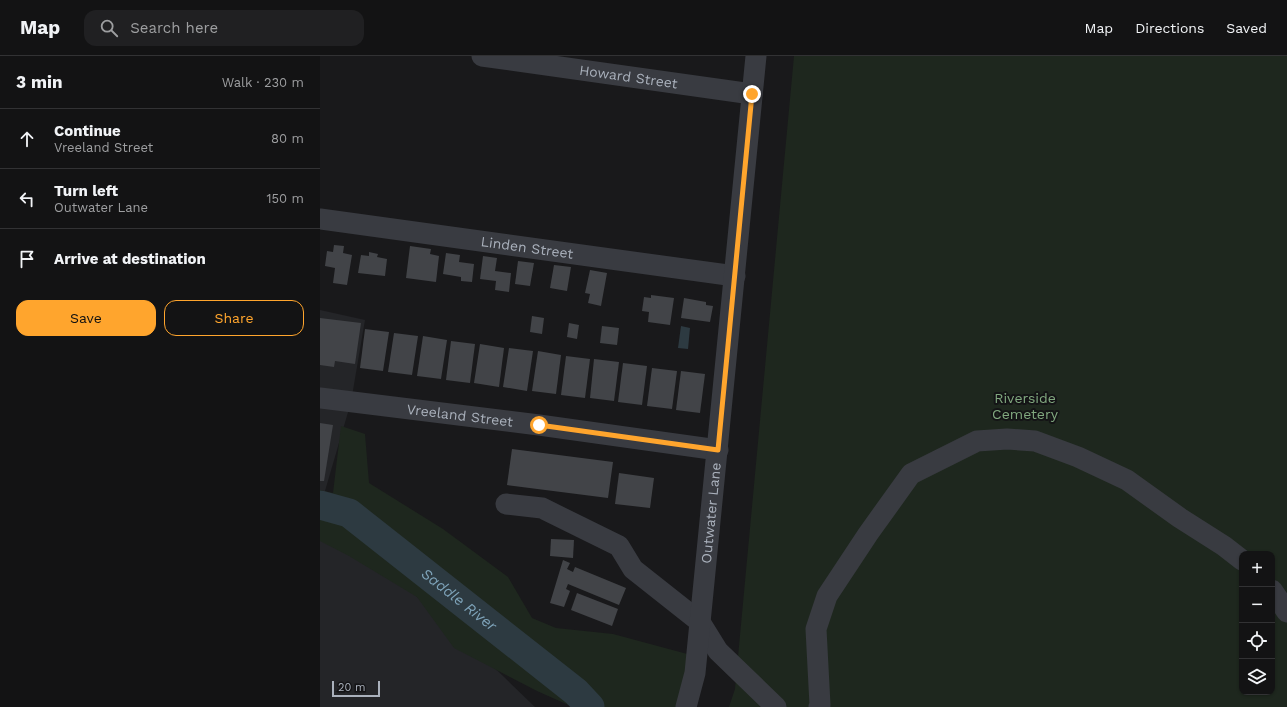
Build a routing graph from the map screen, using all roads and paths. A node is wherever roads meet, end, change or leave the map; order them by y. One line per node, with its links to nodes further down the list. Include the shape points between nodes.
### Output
1 (482, 56): 3 (street, Howard Street)
2 (756, 56): 3 (street, Outwater Lane)
3 (752, 94): 5 (street, Outwater Lane)
4 (320, 219): 5 (street, Linden Street)
5 (735, 276): 7 (street, Outwater Lane)
6 (320, 398): 7 (street, Vreeland Street)
7 (718, 450): 12 (street, Outwater Lane)
8 (506, 504): 12 (street, via 542,508 619,546 633,569)
9 (1239, 558): 15 (street, via 1127,480 1078,457 1035,441 977,441 911,474 827,596 816,629)
10 (1275, 594): 11 (street)
11 (1287, 612)
12 (700, 622): 13 (street, Outwater Lane, via 695,673); 14 (street, via 718,651)
13 (686, 707)
14 (776, 707)
15 (819, 707)

